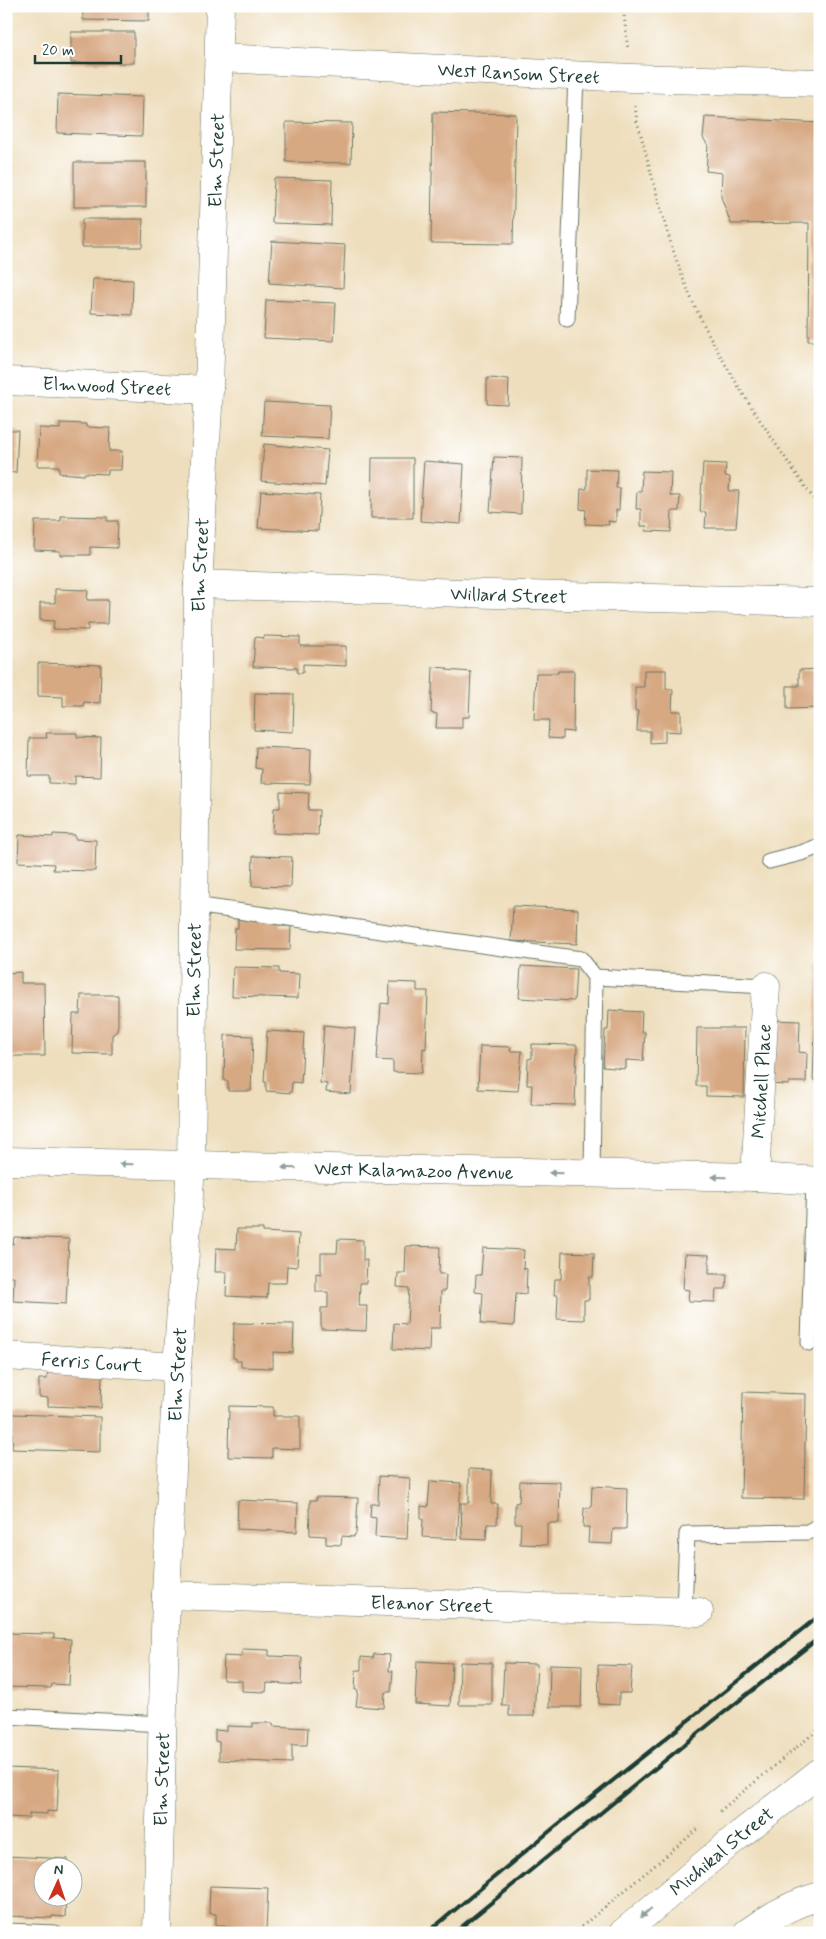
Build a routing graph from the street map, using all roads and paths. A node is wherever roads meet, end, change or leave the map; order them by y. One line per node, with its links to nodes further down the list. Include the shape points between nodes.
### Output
1 (220, 6): 3 (street, Elm Street)
2 (623, 6): 5 (path)
3 (219, 58): 4 (street, West Ransom Street); 9 (street, Elm Street)
4 (576, 75): 5 (street, West Ransom Street); 7 (lane)
5 (631, 78): 6 (street, West Ransom Street); 10 (path, via 637,120 676,256 698,314 774,443)
6 (820, 83)
7 (567, 319)
8 (6, 381): 9 (street, Elmwood Street)
9 (209, 390): 11 (street, Elm Street)
10 (820, 508)
11 (198, 584): 12 (street, Willard Street); 15 (street, Elm Street)
12 (820, 602)
13 (820, 846): 14 (lane)
14 (769, 861)
15 (194, 905): 16 (lane, via 581,959); 19 (street, Elm Street)
16 (595, 977): 17 (lane); 20 (lane)
17 (766, 986): 21 (street, Mitchell Place)
18 (6, 1161): 19 (street, West Kalamazoo Avenue, one-way to 18)
19 (191, 1166): 20 (street, West Kalamazoo Avenue, one-way to 19); 25 (street, Elm Street)
20 (592, 1174): 21 (street, West Kalamazoo Avenue, one-way to 20)
21 (755, 1177): 22 (street, West Kalamazoo Avenue)
22 (817, 1181): 23 (lane)
23 (809, 1343)
24 (6, 1356): 25 (street, Ferris Court)
25 (177, 1367): 27 (street, Elm Street)
26 (820, 1524): 28 (lane, via 808,1532 687,1534)
27 (166, 1595): 28 (street, Eleanor Street); 30 (street, Elm Street)
28 (691, 1612)
29 (6, 1716): 30 (lane)
30 (163, 1724): 38 (street, Elm Street)
31 (820, 1728): 33 (path)
32 (820, 1772): 40 (street, Michikal Street, one-way to 40)
33 (717, 1814)
34 (702, 1826): 39 (path)
35 (820, 1896): 41 (street, via 761,1922)
36 (6, 1931): 37 (lane)
37 (56, 1933)
38 (157, 1933)
39 (574, 1933)
40 (623, 1933)
41 (747, 1933)

